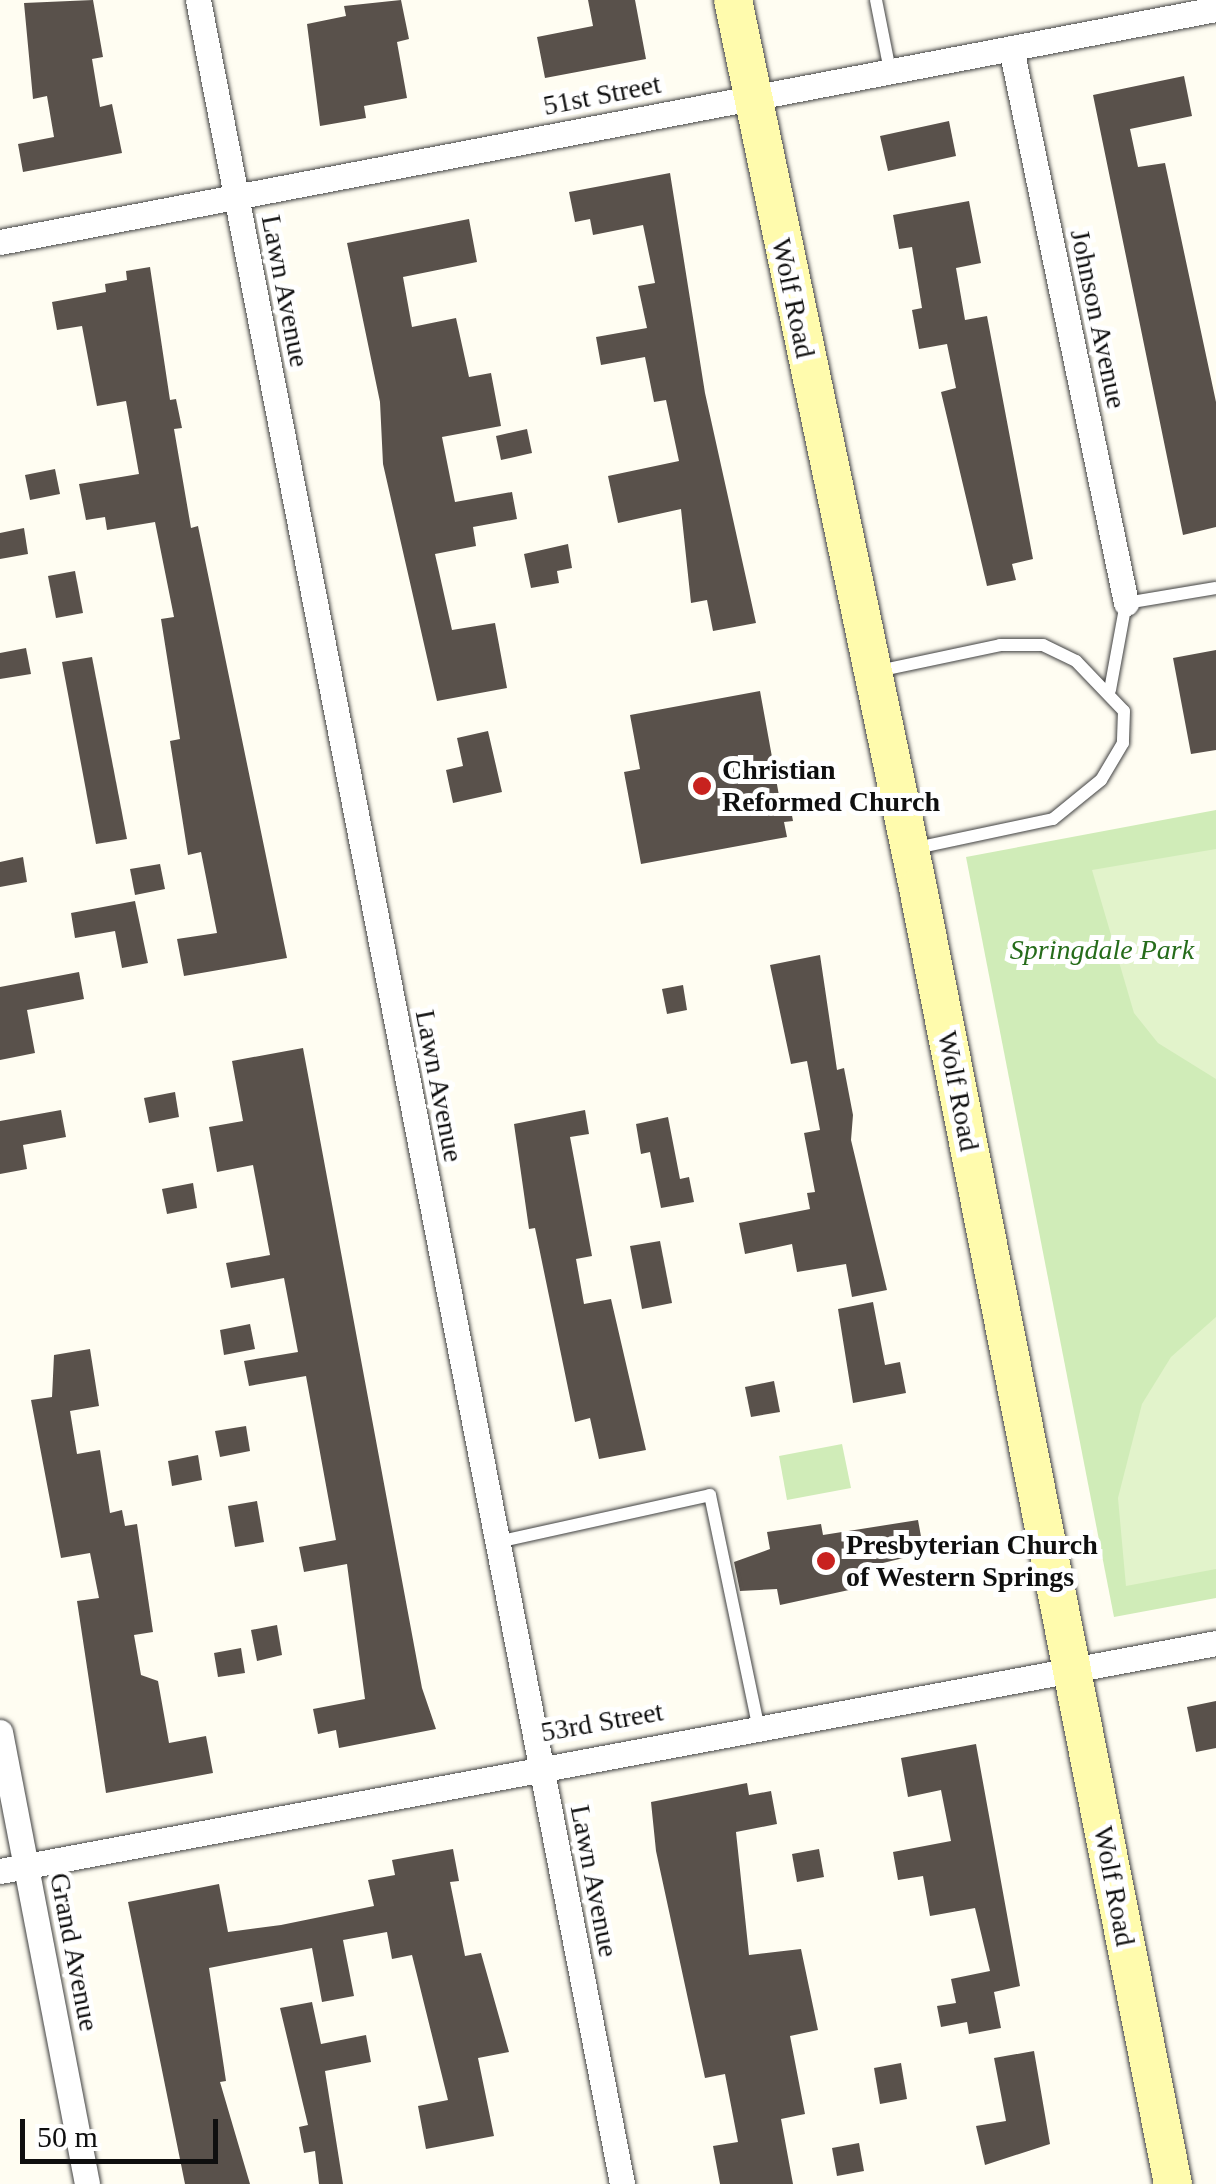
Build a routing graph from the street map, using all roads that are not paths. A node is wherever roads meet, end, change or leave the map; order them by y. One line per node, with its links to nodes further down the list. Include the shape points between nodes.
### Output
1 (198, 0): 8 (street, Lawn Avenue)
2 (733, 0): 7 (main road, Wolf Road)
3 (876, 0): 6 (lane)
4 (1216, 10): 5 (street, 51st Street)
5 (1011, 48): 6 (street, 51st Street); 11 (street, Johnson Avenue)
6 (890, 71): 7 (street, 51st Street)
7 (751, 96): 8 (street, 51st Street); 12 (main road, Wolf Road)
8 (236, 198): 9 (street, 51st Street); 15 (street, Lawn Avenue)
9 (0, 242)
10 (1216, 588): 11 (lane)
11 (1126, 603): 13 (lane)
12 (872, 672): 13 (lane, via 1000,645 1042,645); 14 (main road, Wolf Road)
13 (1110, 690): 14 (lane, via 1124,711 1123,743 1101,780 1053,819)
14 (910, 849): 17 (main road, Wolf Road)
15 (497, 1542): 18 (lane, via 710,1495); 20 (street, Lawn Avenue)
16 (1216, 1643): 17 (street, 53rd Street)
17 (1072, 1669): 18 (street, 53rd Street); 25 (main road, Wolf Road)
18 (758, 1725): 20 (street, 53rd Street)
19 (0, 1732): 21 (street, Grand Avenue)
20 (541, 1764): 21 (street, 53rd Street); 24 (street, Lawn Avenue)
21 (27, 1866): 22 (street, 53rd Street); 23 (street, Grand Avenue)
22 (0, 1872)
23 (87, 2184)
24 (622, 2184)
25 (1173, 2184)

